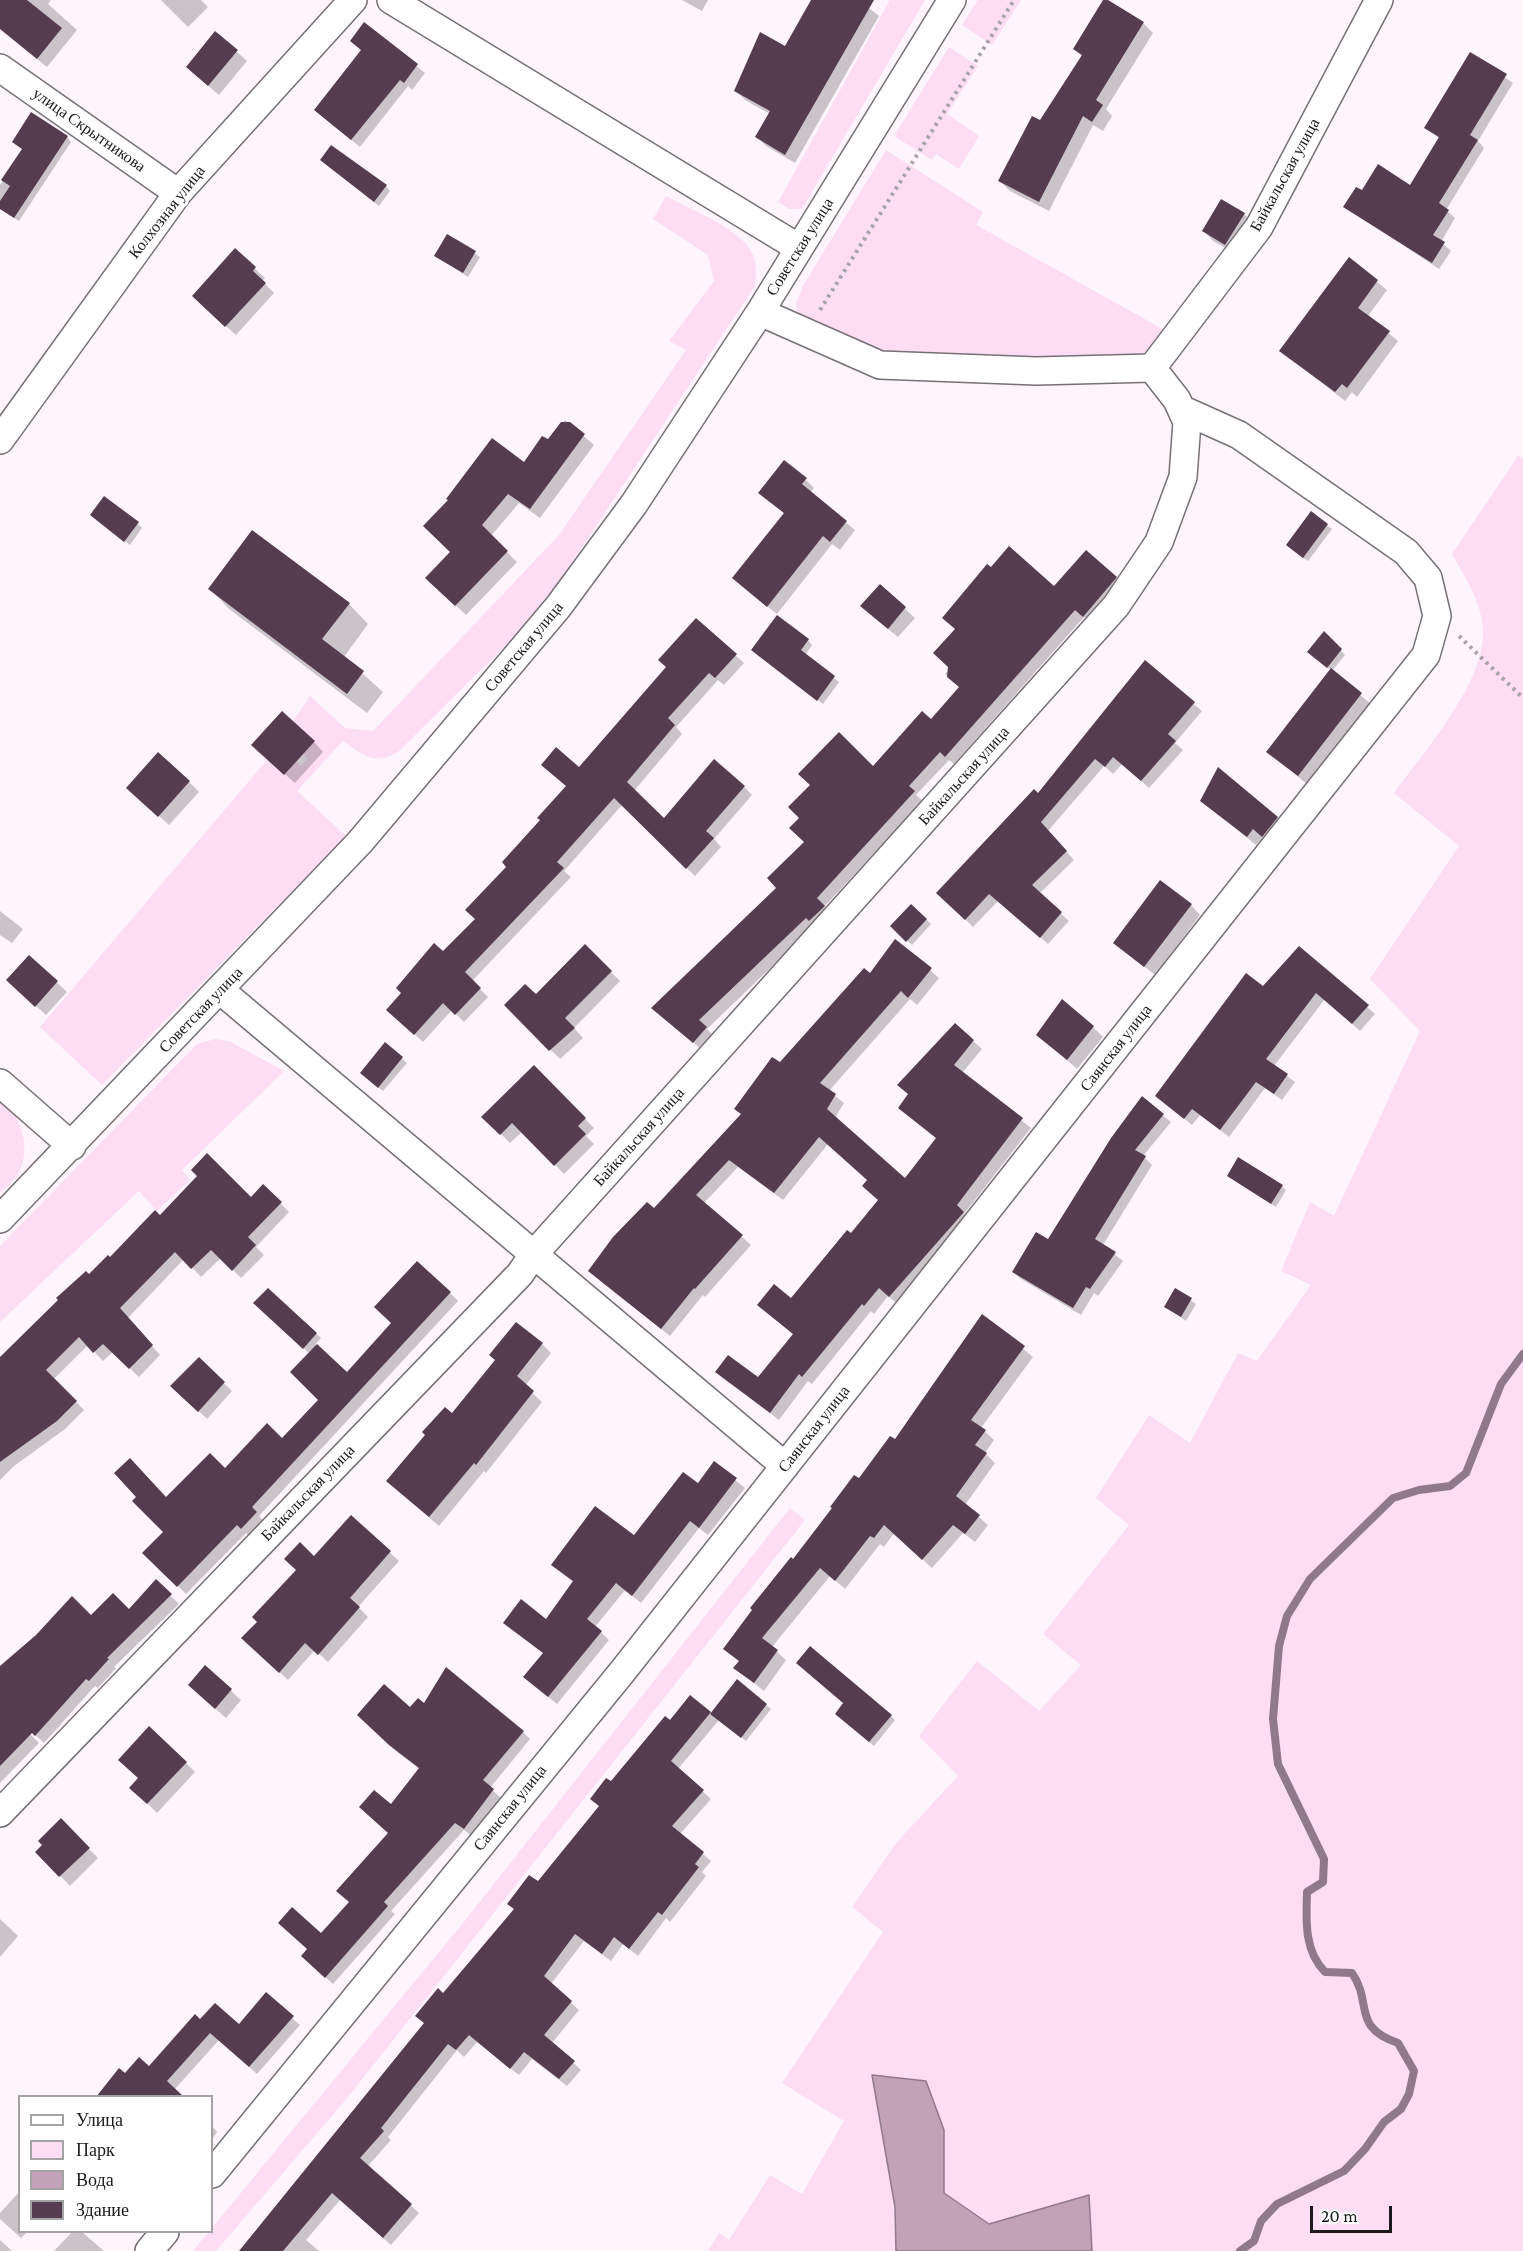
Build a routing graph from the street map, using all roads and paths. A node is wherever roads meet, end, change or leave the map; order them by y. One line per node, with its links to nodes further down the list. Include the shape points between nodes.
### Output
1 (353, 0): 7 (street, Колхозная улица)
2 (391, 0): 8 (street)
3 (952, 0): 8 (street, Советская улица)
4 (1014, 0): 10 (path)
5 (1378, 0): 11 (street, Байкальская улица, via 1259,227)
6 (0, 68): 7 (street, улица Скрытникова)
7 (178, 193): 13 (street, Колхозная улица)
8 (799, 248): 9 (street, Советская улица)
9 (760, 312): 10 (street); 16 (street, Советская улица, via 634,504 558,607 360,842)
10 (806, 332): 11 (street, via 880,365 1036,371)
11 (1152, 368): 12 (street)
12 (1181, 409): 14 (street, via 1239,435 1406,552 1428,578); 20 (street, Байкальская улица, via 1187,422 1183,477 1159,542 1116,606)
13 (0, 440)
14 (1437, 616): 15 (path); 21 (street, Саянская улица, via 1426,655 1410,678)
15 (1523, 698)
16 (220, 990): 18 (street, Советская улица); 20 (street)
17 (0, 1083): 18 (street)
18 (72, 1146): 19 (street, Советская улица)
19 (0, 1219)
20 (533, 1255): 21 (street); 22 (street, Байкальская улица, via 520,1274)
21 (785, 1466): 23 (street, Саянская улица, via 615,1681)
22 (0, 1813)
23 (213, 2173)
24 (164, 2233): 25 (street)
25 (149, 2251)

